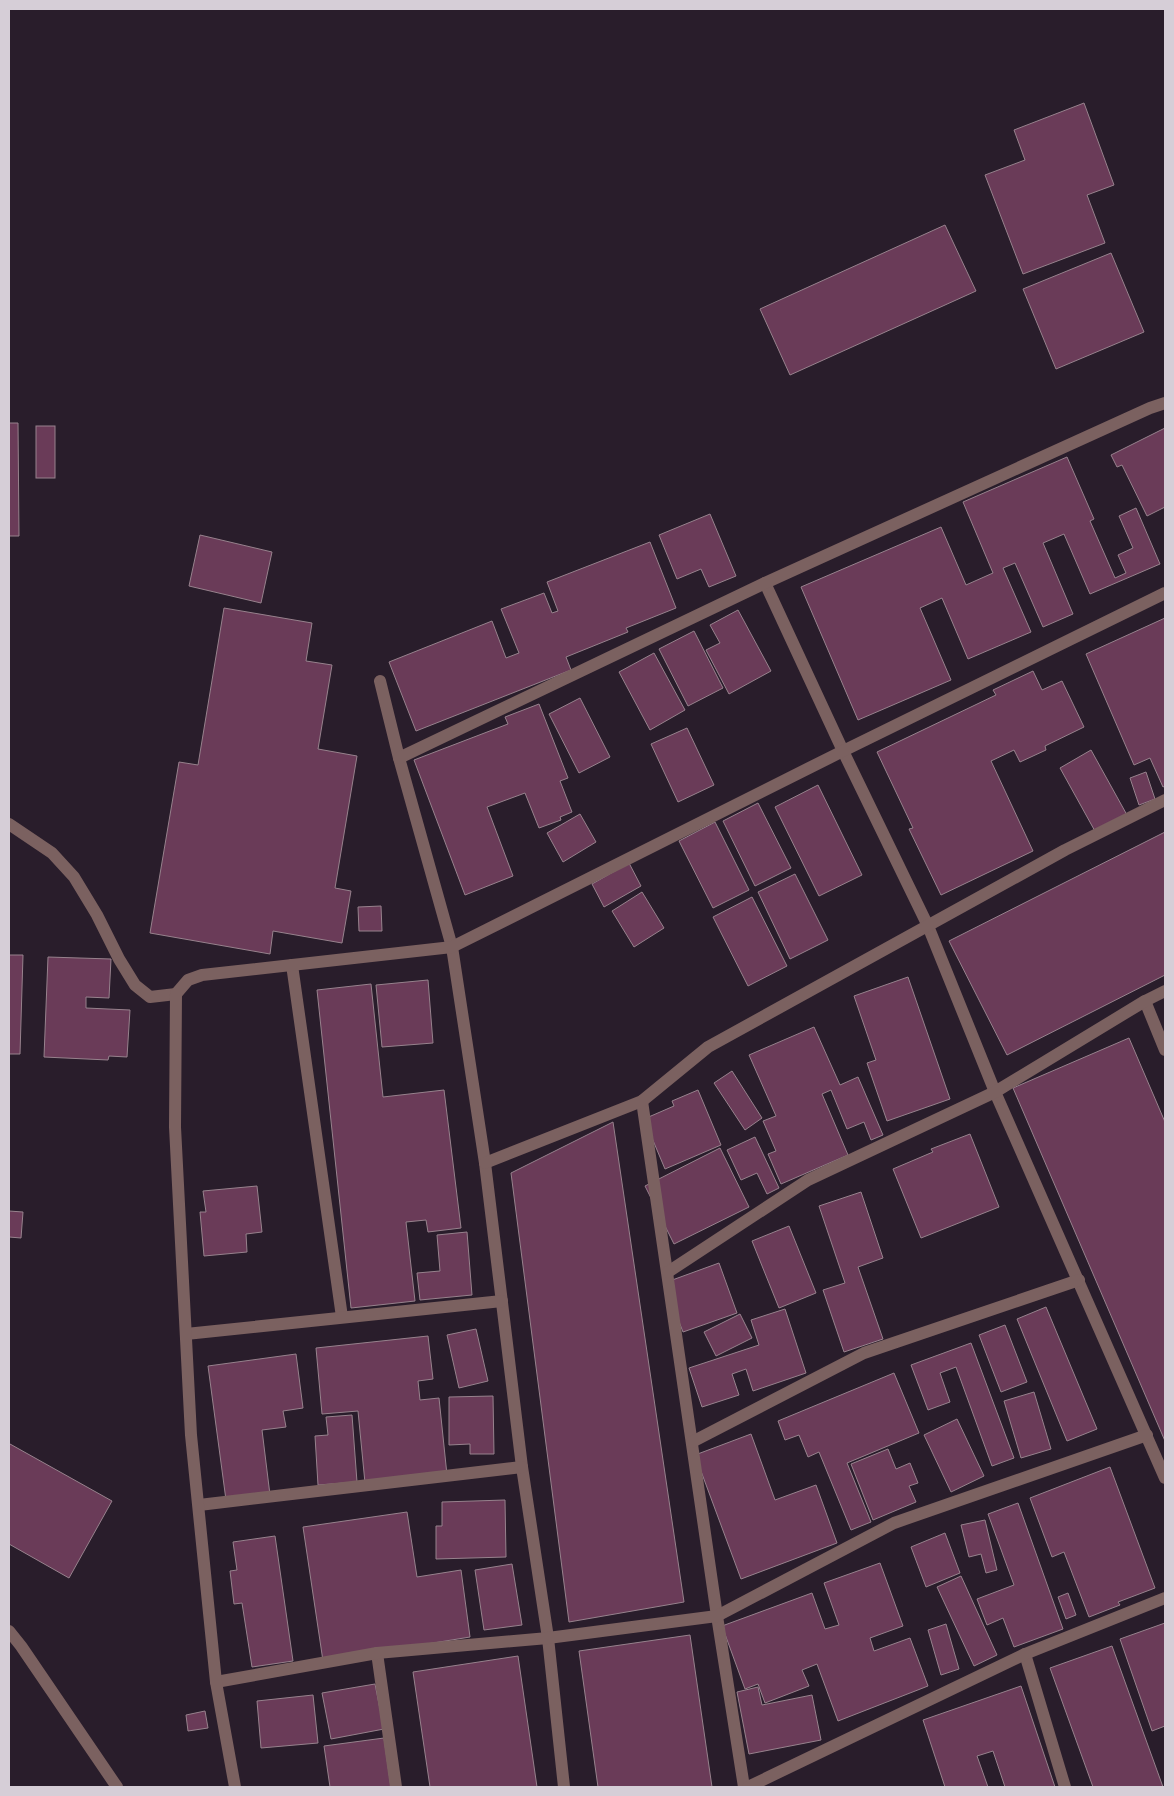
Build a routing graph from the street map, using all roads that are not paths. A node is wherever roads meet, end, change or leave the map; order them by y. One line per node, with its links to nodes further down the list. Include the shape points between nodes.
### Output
1 (1165, 403): 2 (street)
2 (765, 583): 5 (street); 6 (street)
3 (1165, 594): 5 (street)
4 (380, 681): 6 (street)
5 (843, 751): 9 (street); 10 (street)
6 (398, 758): 10 (street)
7 (1165, 800): 9 (street, via 1065,850)
8 (9, 824): 13 (street, via 52,853 74,877 135,985 150,997)
9 (928, 926): 16 (street); 17 (street, via 708,1047)
10 (452, 947): 11 (street); 18 (street)
11 (292, 965): 13 (street, via 202,975 188,980); 22 (street)
12 (1165, 991): 14 (street)
13 (176, 994): 23 (street, via 175,1127)
14 (1145, 1001): 15 (street); 16 (street)
15 (1165, 1050)
16 (995, 1092): 19 (street, via 808,1180); 20 (street)
17 (642, 1101): 18 (street); 19 (street)
18 (485, 1163): 21 (street)
19 (668, 1272): 25 (street)
20 (1079, 1280): 24 (street); 25 (street, via 864,1353)
21 (502, 1301): 22 (street); 26 (street)
22 (342, 1317): 23 (street)
23 (186, 1334): 28 (street)
24 (1147, 1435): 27 (street); 30 (street, via 894,1523)
25 (692, 1442): 30 (street)
26 (522, 1467): 28 (street); 32 (street)
27 (1165, 1478)
28 (199, 1505): 35 (street)
29 (1165, 1598): 34 (street)
30 (718, 1616): 32 (street); 40 (street)
31 (9, 1631): 36 (street)
32 (548, 1638): 33 (street); 39 (street)
33 (377, 1653): 35 (street); 38 (street)
34 (1025, 1654): 41 (street); 42 (street)
35 (216, 1682): 37 (street)
36 (116, 1787)
37 (235, 1787)
38 (396, 1787)
39 (564, 1787)
40 (744, 1787)
41 (748, 1787)
42 (1065, 1787)

